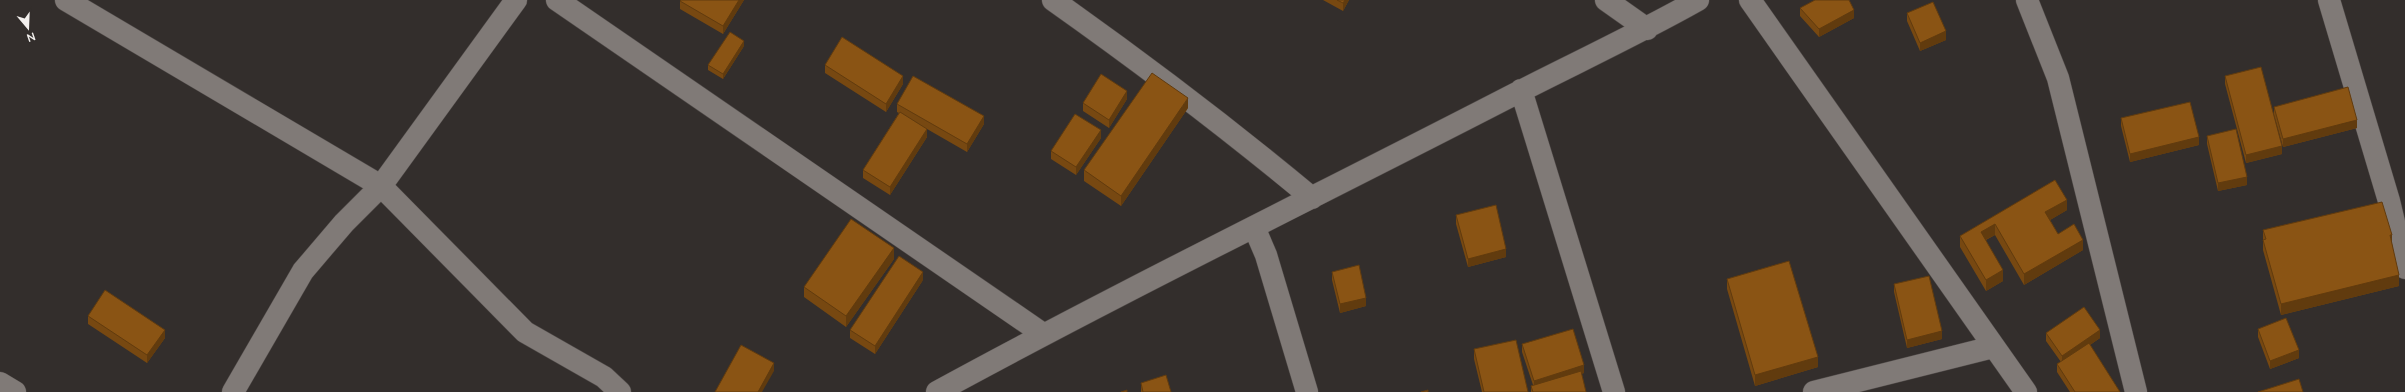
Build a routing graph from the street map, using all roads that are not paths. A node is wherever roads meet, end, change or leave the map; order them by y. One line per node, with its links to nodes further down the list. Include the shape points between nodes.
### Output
1 (66, 0): 12 (street)
2 (516, 0): 12 (street)
3 (557, 0): 16 (street)
4 (1053, 0): 13 (street, via 1137,59 1240,138)
5 (1606, 0): 10 (street)
6 (1698, 0): 10 (street)
7 (1750, 0): 17 (street, via 1954,287)
8 (2027, 0): 27 (street, via 2058,78)
9 (2329, 0): 15 (street, via 2389,201)
10 (1647, 29): 11 (street)
11 (1521, 90): 13 (street); 24 (street)
12 (381, 186): 20 (street, via 344,223 303,271); 21 (street, via 525,332 604,377)
13 (1312, 198): 14 (street)
14 (1254, 227): 16 (street); 23 (street, via 1266,255)
15 (2404, 262)
16 (1043, 334): 22 (street)
17 (1993, 347): 25 (street); 26 (street)
18 (0, 383): 19 (street)
19 (15, 392)
20 (233, 392)
21 (620, 392)
22 (937, 392)
23 (1308, 392)
24 (1614, 392)
25 (1814, 392)
26 (2026, 392)
27 (2136, 392)

